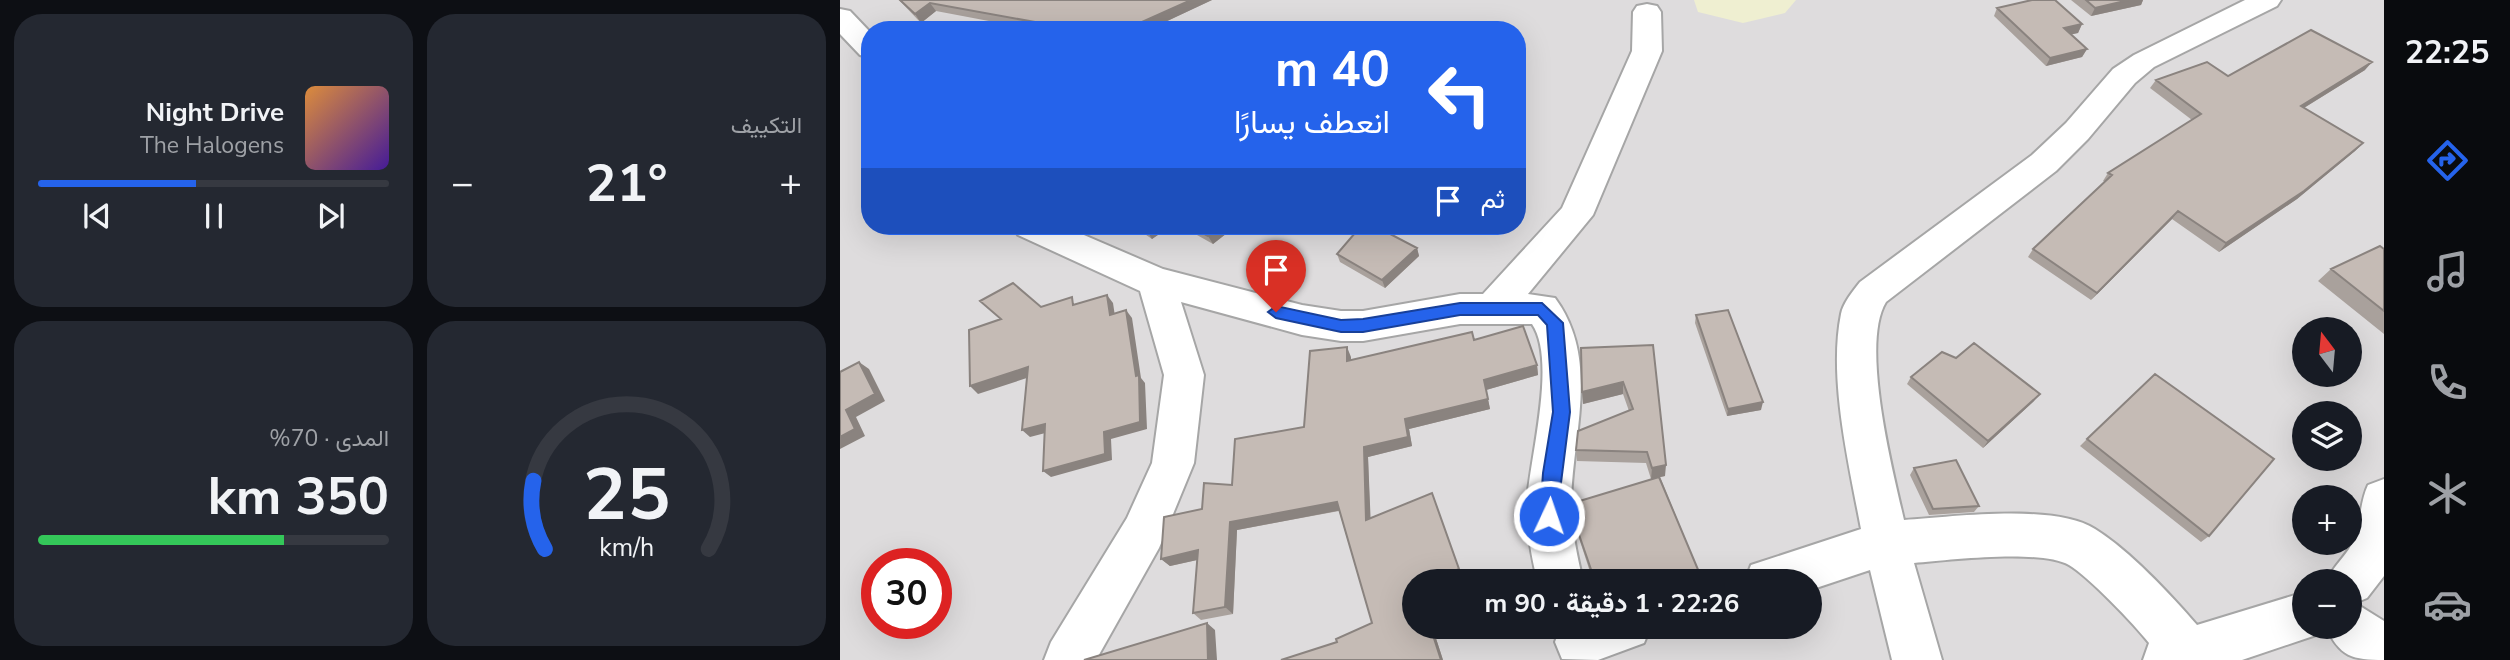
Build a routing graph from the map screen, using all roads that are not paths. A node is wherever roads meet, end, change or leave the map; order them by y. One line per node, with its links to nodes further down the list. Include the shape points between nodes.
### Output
1 (2267, 0): 9 (street, via 2144,61 2124,76 2077,131 2028,177 1873,292 1860,312 1858,388)
2 (1647, 12): 7 (street, via 1647,51 1576,215)
3 (840, 17): 4 (street)
4 (861, 39)
5 (1050, 235): 6 (street)
6 (1156, 282): 7 (street, via 1341,326); 17 (street, via 1184,374 1173,463 1143,533)
7 (1494, 307): 10 (street, via 1542,309 1555,323 1562,412 1549,533)
8 (2384, 499): 12 (street, via 2375,551)
9 (1886, 543): 11 (street); 16 (street, via 2019,534 2079,544 2151,608); 18 (street)
10 (1557, 569)
11 (1805, 569)
12 (2360, 569)
13 (2292, 620): 16 (street)
14 (2362, 634): 15 (street)
15 (2384, 651)
16 (2182, 658)
17 (1069, 660)
18 (1917, 660)

